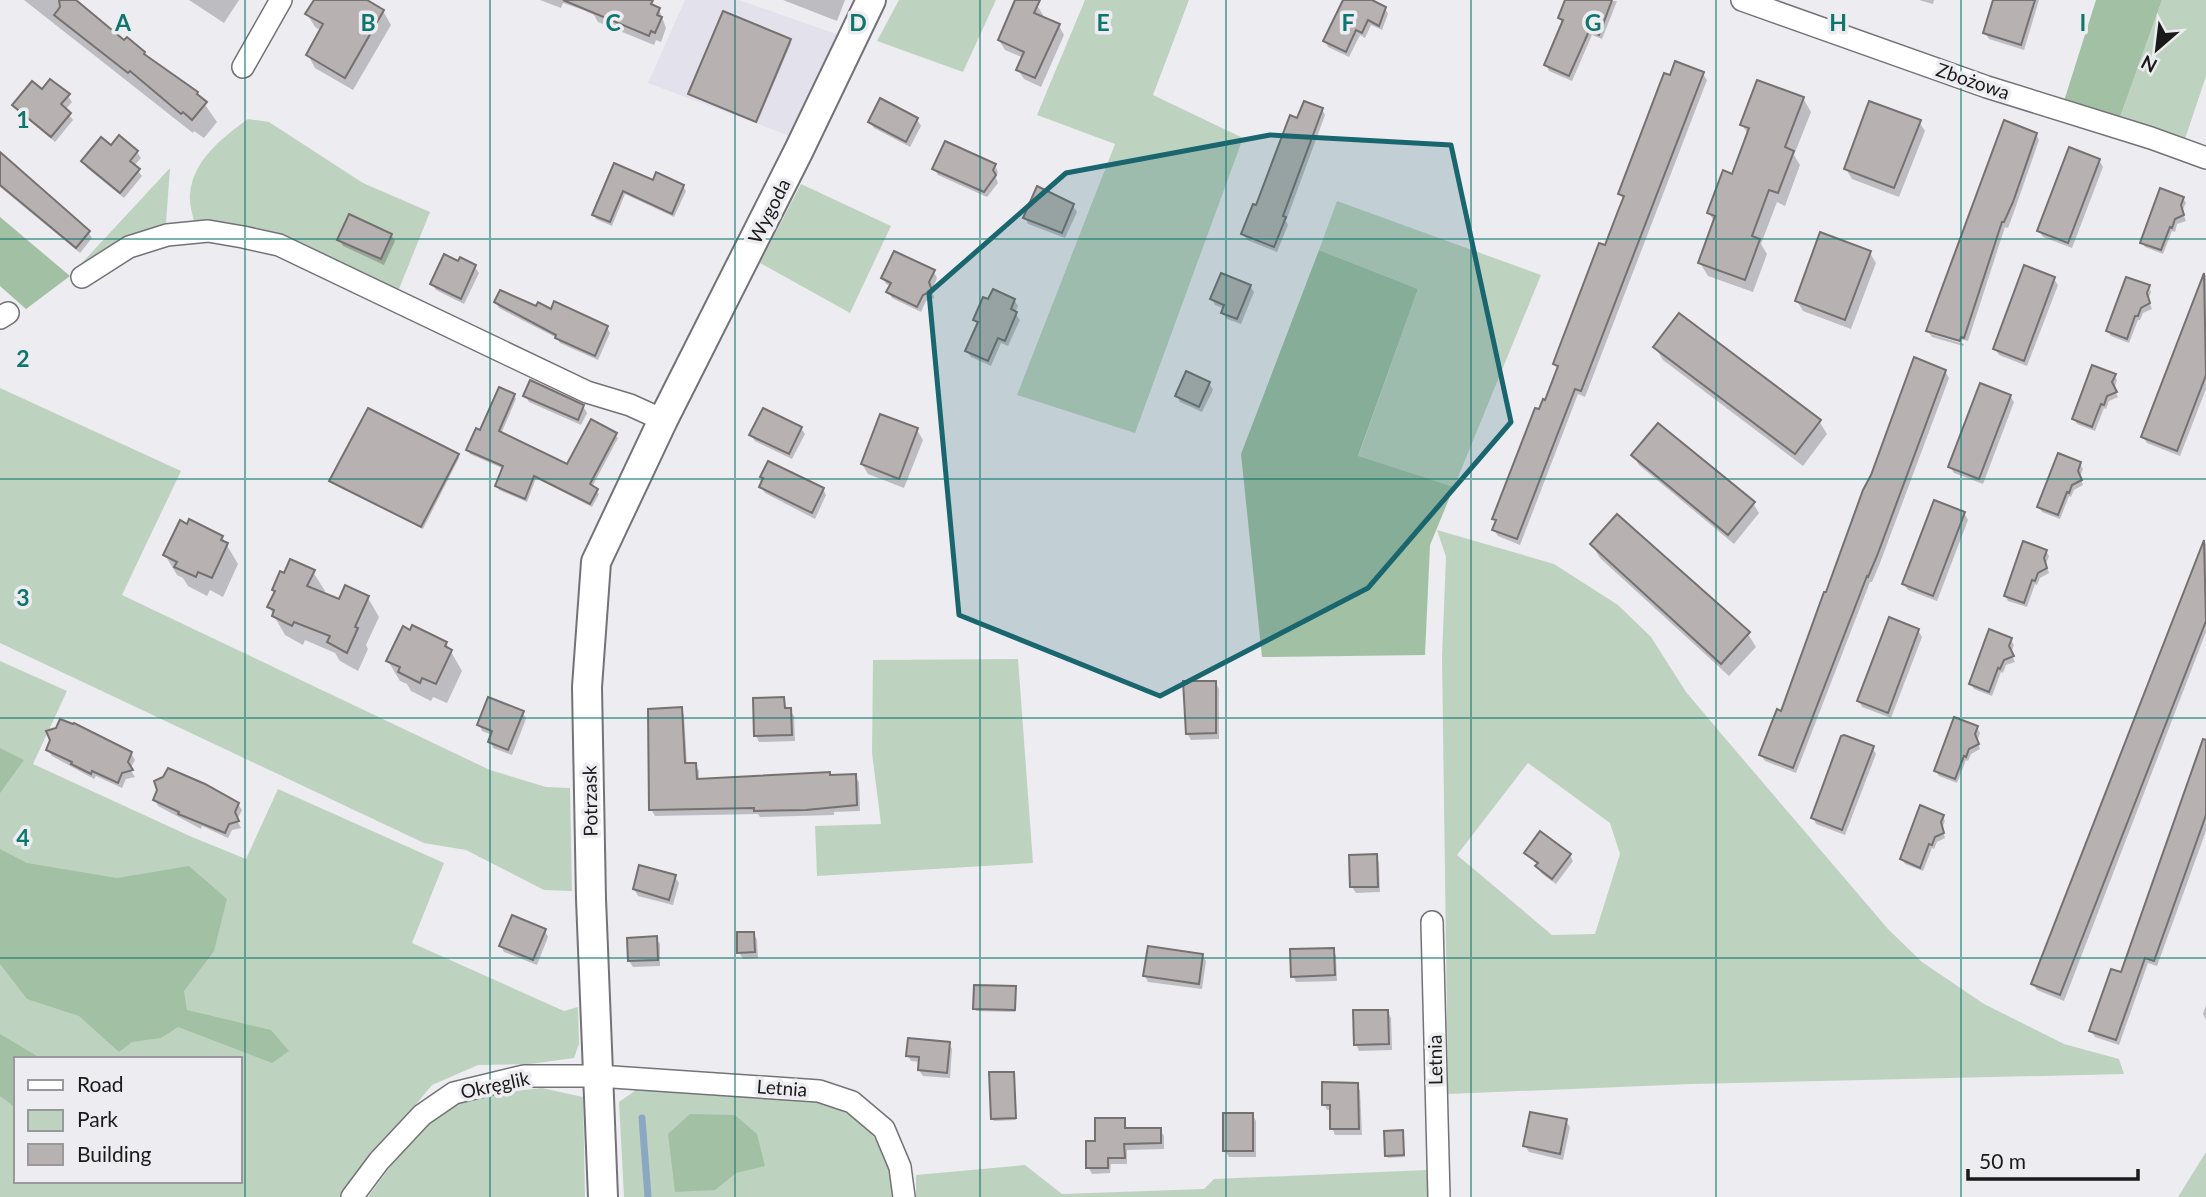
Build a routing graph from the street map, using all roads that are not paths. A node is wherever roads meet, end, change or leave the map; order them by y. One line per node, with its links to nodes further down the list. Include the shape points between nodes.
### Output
1 (281, 0): 4 (street)
2 (871, 0): 7 (street, Wygoda)
3 (1742, 0): 5 (street, Zbożowa)
4 (243, 67)
5 (2206, 158)
6 (82, 277): 7 (street, via 129,247 167,235 208,231 279,245 587,392)
7 (663, 419): 9 (street, Potrzask, via 596,562 587,687)
8 (1432, 922): 13 (street, Letnia)
9 (598, 1076): 10 (street, Okręglik, via 524,1076 454,1093 422,1115); 11 (street, Potrzask); 12 (street, Letnia, via 819,1091 852,1102 884,1129 900,1167)
10 (352, 1197)
11 (603, 1197)
12 (904, 1197)
13 (1439, 1197)

